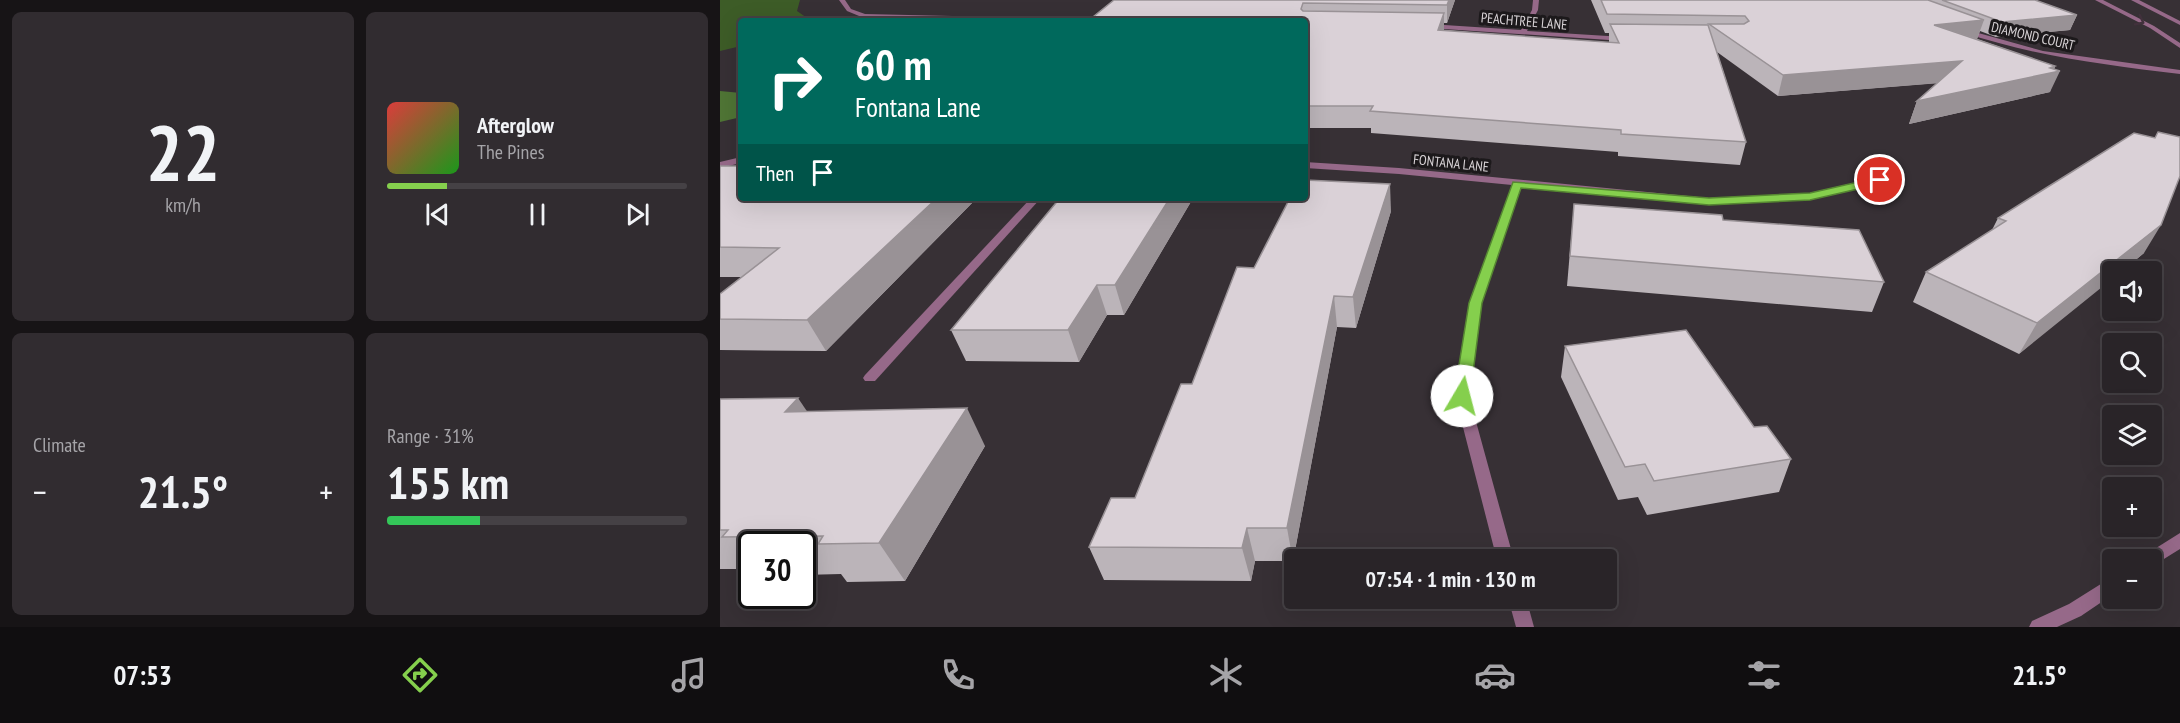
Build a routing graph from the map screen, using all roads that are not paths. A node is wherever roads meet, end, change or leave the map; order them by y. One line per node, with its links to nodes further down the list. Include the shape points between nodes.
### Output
1 (842, 0): 5 (street, via 849,10 864,16)
2 (1536, 0): 9 (street)
3 (2098, 0): 11 (street, one-way to 11)
4 (2134, 0): 6 (street)
5 (954, 18)
6 (2180, 23)
7 (1423, 26): 9 (street, PEACHTREE LANE)
8 (1951, 26): 12 (street, DIAMOND COURT, via 2023,49)
9 (1523, 33): 10 (street, PEACHTREE LANE)
10 (1630, 40)
11 (2180, 46)
12 (2180, 72)
13 (738, 161): 14 (street)
14 (720, 165)
15 (1308, 165): 17 (street, FONTANA LANE)
16 (1880, 180): 17 (street, FONTANA LANE, via 1810,196 1709,201)
17 (1517, 184): 21 (street, via 1476,303 1462,396)
18 (1033, 201): 19 (street)
19 (870, 378)
20 (2180, 540): 22 (street)
21 (1503, 549)
22 (2162, 552)
23 (2102, 592): 26 (street)
24 (1520, 609): 25 (street)
25 (1525, 627)
26 (2038, 627)

